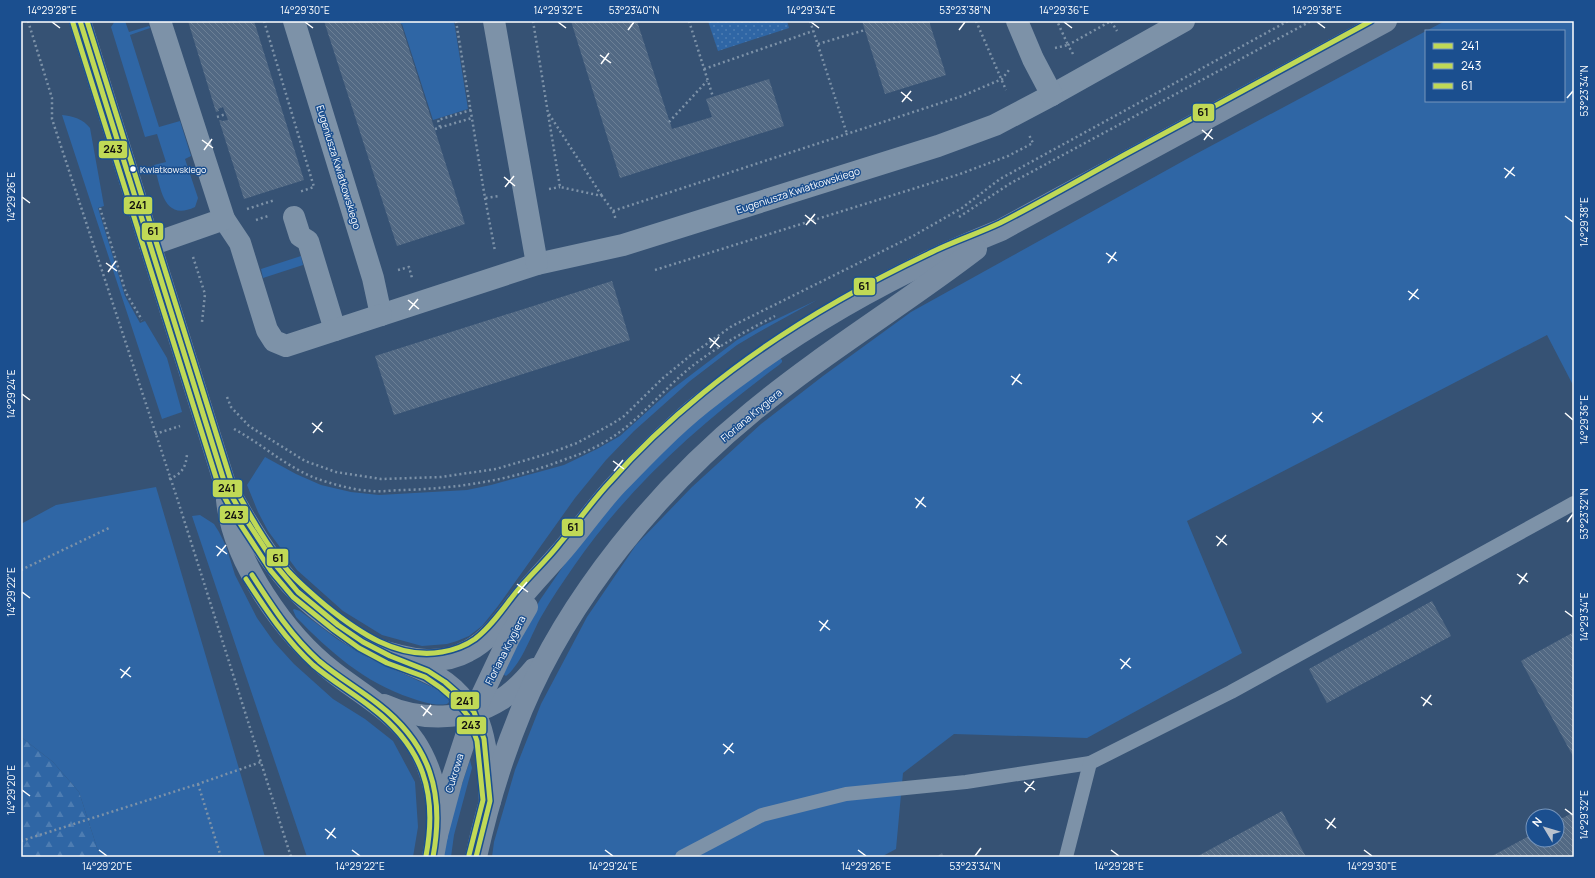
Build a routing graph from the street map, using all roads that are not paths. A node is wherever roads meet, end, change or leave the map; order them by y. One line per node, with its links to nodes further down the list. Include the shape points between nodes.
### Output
1 (80, 21): 12 (street, Cukrowa)
2 (160, 21): 10 (street, Eugeniusza Kwiatkowskiego)
3 (294, 21): 14 (street, Eugeniusza Kwiatkowskiego, via 374,278)
4 (494, 21): 13 (street)
5 (1016, 21): 8 (street)
6 (1184, 21): 8 (street, Eugeniusza Kwiatkowskiego)
7 (1386, 21): 11 (street, Floriana Krygiera)
8 (1052, 95): 13 (street, Eugeniusza Kwiatkowskiego, via 995,125 938,146 623,245)
9 (294, 217): 15 (street, via 300,236 308,241)
10 (227, 224): 12 (street); 15 (street, Eugeniusza Kwiatkowskiego, via 240,243 267,330 274,341 286,346)
11 (1001, 230): 18 (street, Floriana Krygiera, via 936,257 873,290 760,359 701,403 657,443 614,487); 20 (street, Floriana Krygiera, via 945,273 803,372 751,412 717,443 671,488 630,534 598,575)
12 (150, 245): 16 (street, Cukrowa)
13 (537, 264): 14 (street, Eugeniusza Kwiatkowskiego)
14 (381, 315): 15 (street, Eugeniusza Kwiatkowskiego)
15 (335, 330)
16 (225, 484): 19 (street, Cukrowa, via 238,509 277,567 298,592 338,626); 21 (street, Cukrowa, via 228,513 240,548 250,572 274,610 298,641 314,656)
17 (1574, 503): 23 (lane, via 1231,692)
18 (567, 546): 19 (street, Floriana Krygiera, via 490,635 468,652 430,660 404,658); 22 (street, Floriana Krygiera, via 513,632)
19 (376, 649): 22 (street, Cukrowa, via 435,675 453,688)
20 (551, 650): 22 (street, Floriana Krygiera, via 518,688); 24 (street, Floriana Krygiera, via 522,709)
21 (373, 700): 22 (street, Cukrowa, via 391,708 422,715 453,716); 25 (street, Cukrowa, via 408,732 422,753 437,805)
22 (474, 712): 24 (street, Cukrowa, via 484,739); 25 (street, Cukrowa, via 452,778)
23 (1090, 763): 28 (lane, via 966,782 846,794 762,815); 29 (lane)
24 (490, 801): 27 (street, Cukrowa)
25 (437, 835): 26 (street, Cukrowa)
26 (433, 857)
27 (476, 857)
28 (682, 857)
29 (1066, 857)

